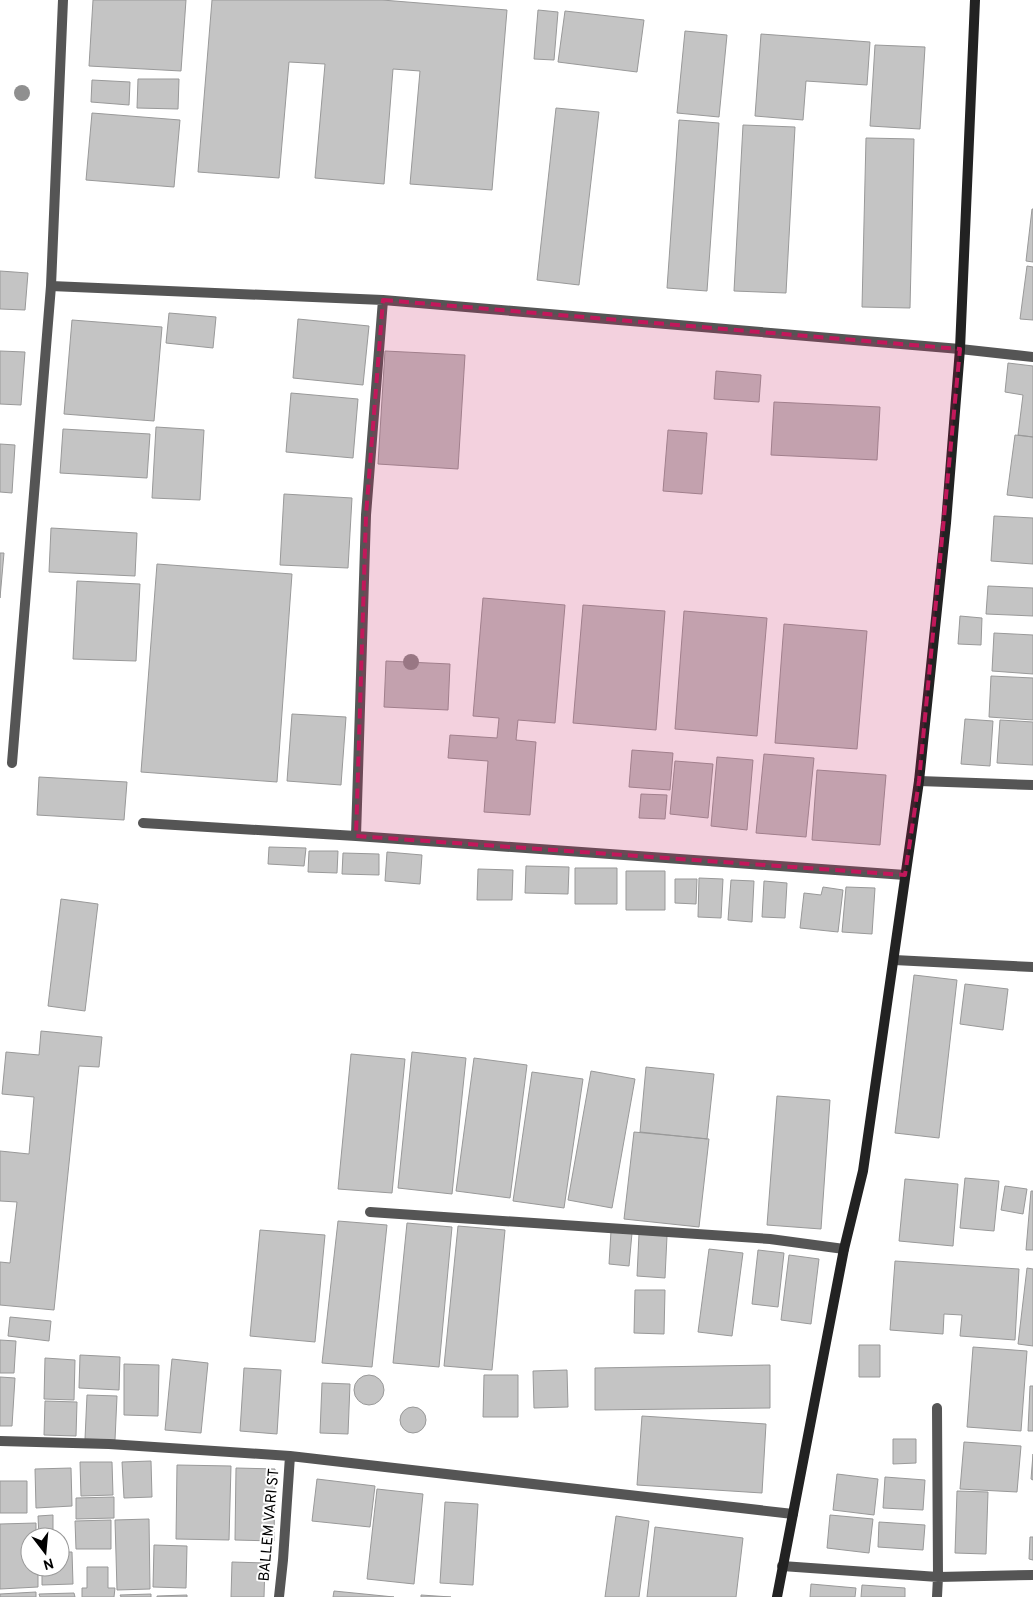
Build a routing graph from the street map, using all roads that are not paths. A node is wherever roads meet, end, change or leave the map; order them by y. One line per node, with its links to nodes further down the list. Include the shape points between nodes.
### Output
1 (64, 0): 3 (street)
2 (975, 0): 5 (street)
3 (51, 286): 4 (street); 7 (street)
4 (383, 300): 5 (street); 11 (street, via 366,515)
5 (960, 349): 6 (street); 8 (street, via 946,523)
6 (1033, 357)
7 (12, 763)
8 (919, 781): 9 (street); 12 (street)
9 (1033, 785)
10 (143, 823): 11 (street)
11 (356, 836): 12 (street)
12 (905, 875): 13 (street)
13 (894, 960): 14 (street); 16 (street, via 863,1171)
14 (1033, 967)
15 (370, 1212): 16 (street, via 770,1239)
16 (844, 1249): 20 (street)
17 (937, 1408): 23 (street)
18 (0, 1441): 19 (street, via 109,1444)
19 (290, 1456): 20 (street); 24 (street, BALLEM VARI ST)
20 (793, 1514): 21 (street)
21 (782, 1566): 23 (street); 25 (street)
22 (1033, 1576): 23 (street)
23 (938, 1577): 26 (street)
24 (279, 1597)
25 (777, 1597)
26 (937, 1597)

